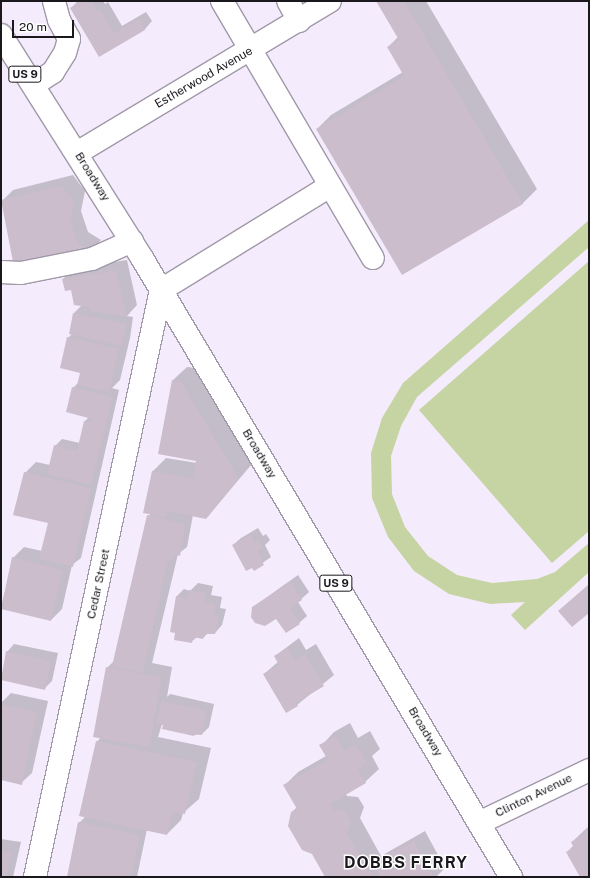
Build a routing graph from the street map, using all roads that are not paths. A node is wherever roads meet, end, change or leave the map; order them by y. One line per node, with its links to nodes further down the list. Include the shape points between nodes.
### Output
1 (54, 1): 8 (street, via 59,20 69,39 65,53 53,72)
2 (222, 1): 7 (street)
3 (288, 1): 5 (street)
4 (330, 1): 5 (street, Estherwood Avenue)
5 (299, 21): 7 (street, Estherwood Avenue)
6 (1, 35): 8 (street, Broadway / US 9)
7 (250, 51): 9 (street, Estherwood Avenue); 10 (street)
8 (33, 85): 9 (street, Broadway / US 9)
9 (77, 153): 11 (street, Broadway / US 9)
10 (330, 186): 12 (street); 14 (street)
11 (132, 241): 13 (street, via 92,259 21,273); 14 (street, Broadway / US 9)
12 (373, 258)
13 (1, 272)
14 (161, 290): 16 (street, Broadway / US 9); 18 (street, Cedar Street)
15 (589, 770): 16 (street, Clinton Avenue)
16 (479, 823): 17 (street, Broadway / US 9)
17 (504, 874)
18 (35, 877)

